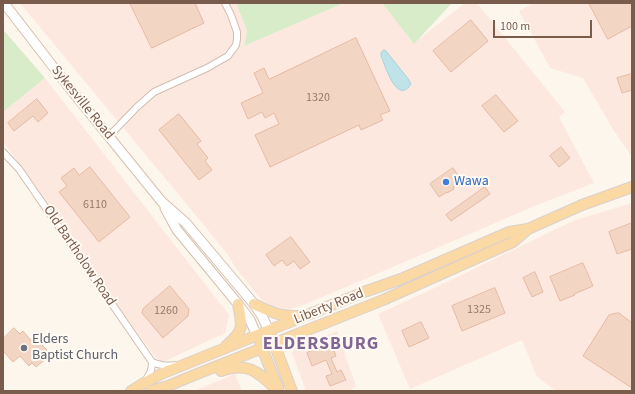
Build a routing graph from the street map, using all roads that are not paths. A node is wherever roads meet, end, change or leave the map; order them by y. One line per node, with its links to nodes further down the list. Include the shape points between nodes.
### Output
1 (4, 3): 3 (main road, Sykesville Road)
2 (225, 3): 3 (street, via 238,39 228,56 154,92)
3 (109, 136): 6 (main road, Sykesville Road)
4 (3, 152): 16 (street, Old Bartholow Road, via 19,169)
5 (632, 186): 7 (main road, Liberty Road)
6 (162, 202): 8 (main road, Sykesville Road, via 177,230); 9 (main road, Sykesville Road, via 186,223)
7 (528, 229): 10 (main road, Liberty Road, via 508,232 402,279); 13 (main road, Liberty Road, via 513,242 383,300)
8 (238, 304): 12 (main road, Sykesville Road, via 250,320); 15 (main road, via 241,329 233,340)
9 (254, 304): 10 (main road, via 269,312 286,316); 11 (main road, Sykesville Road)
10 (306, 316): 11 (main road, Liberty Road)
11 (269, 331): 12 (main road, Liberty Road); 13 (main road, Sykesville Road)
12 (257, 336): 14 (main road, Sykesville Road); 15 (main road, Liberty Road)
13 (274, 344): 14 (main road, Liberty Road); 23 (main road, Sykesville Road)
14 (262, 349): 18 (main road, Liberty Road); 22 (main road, Sykesville Road)
15 (219, 351): 17 (main road, Liberty Road)
16 (152, 362): 17 (street, via 164,366); 19 (street, via 151,373)
17 (186, 364): 19 (main road, Liberty Road)
18 (192, 376): 21 (main road, Liberty Road); 22 (main road, via 208,376 239,367 253,370)
19 (144, 383): 20 (main road, Liberty Road)
20 (132, 391)
21 (151, 391)
22 (278, 391)
23 (292, 391)

